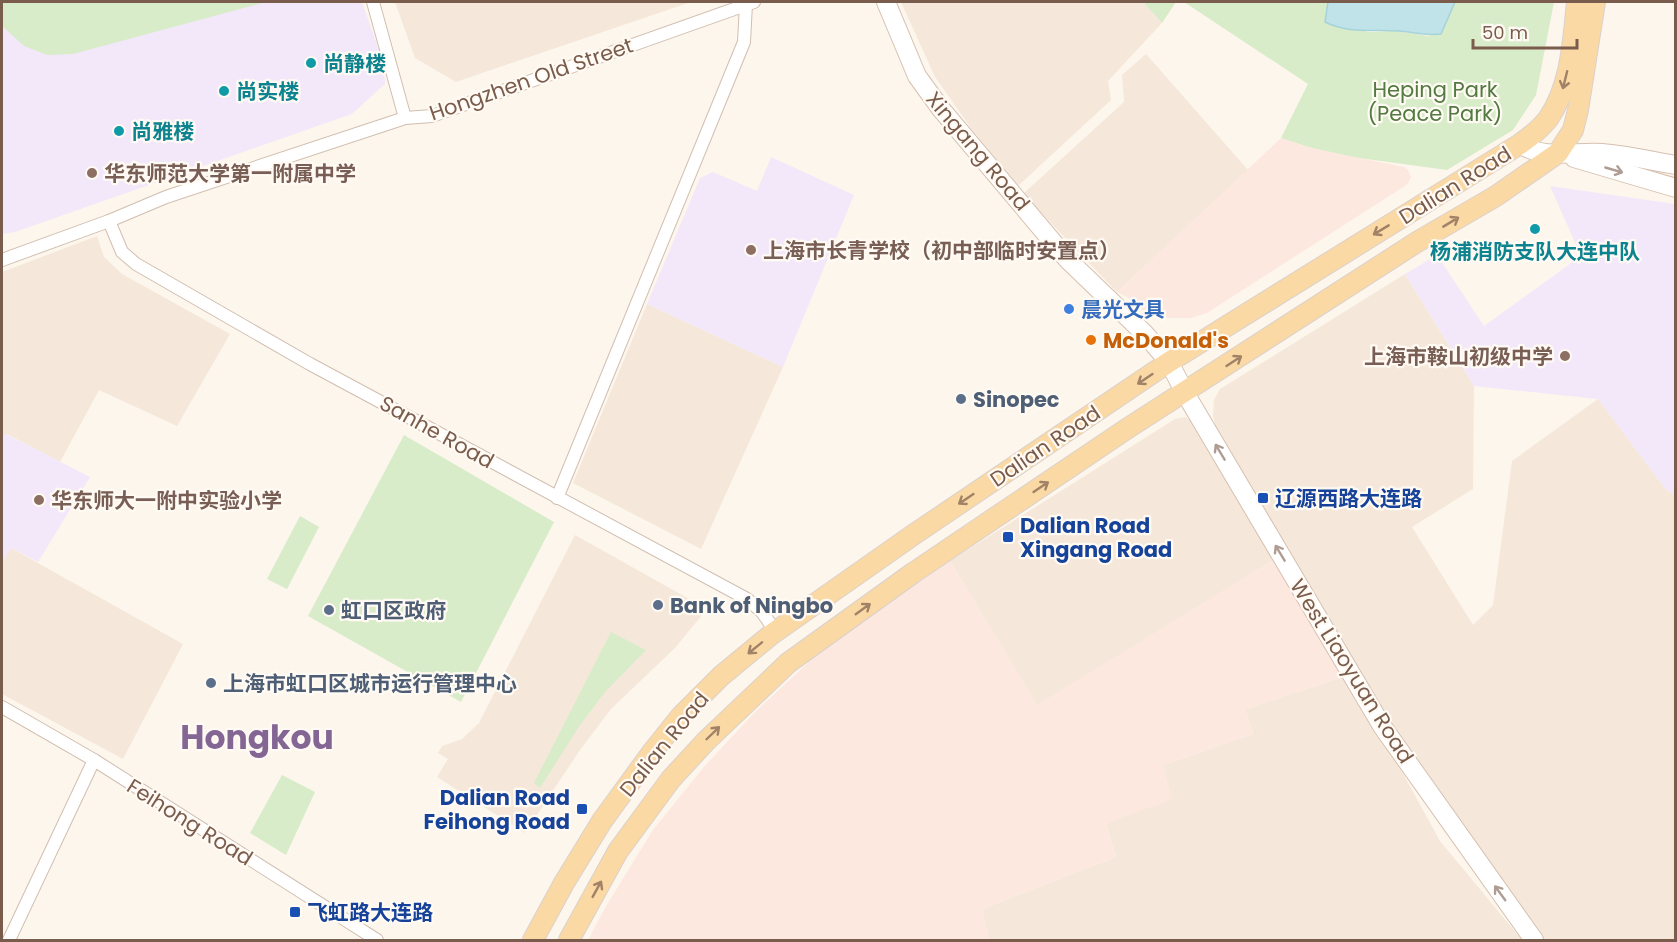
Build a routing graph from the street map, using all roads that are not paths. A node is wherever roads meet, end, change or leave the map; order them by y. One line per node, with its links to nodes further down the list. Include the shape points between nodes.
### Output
1 (373, 2): 6 (street)
2 (886, 2): 13 (street, Xingang Road, via 917,76 941,109 1068,260)
3 (1577, 2): 7 (main road, Dalian Road, one-way to 7, via 1559,100 1546,120)
4 (1595, 2): 8 (main road, Dalian Road, via 1578,110 1573,130)
5 (750, 3): 6 (street, Hongzhen Old Street, via 432,116); 15 (street, via 744,42)
6 (405, 118): 11 (street, Hongzhen Old Street, via 166,197)
7 (1520, 144): 8 (street, via 1532,151); 13 (main road, Dalian Road, one-way to 13)
8 (1558, 153): 9 (street, via 1602,153); 10 (street, one-way to 10); 14 (main road, Dalian Road, one-way to 8)
9 (1676, 165)
10 (1676, 188)
11 (109, 221): 12 (street, Hongzhen Old Street); 15 (street, Sanhe Road, via 126,258)
12 (2, 260)
13 (1169, 362): 14 (street, Xingang Road); 16 (main road, Dalian Road, one-way to 16)
14 (1185, 393): 22 (main road, Dalian Road, one-way to 14, via 618,851 671,779 788,663 913,573); 23 (street, West Liaoyuan Road, one-way to 14, via 1382,726)
15 (557, 498): 16 (street, Sanhe Road, via 747,599)
16 (776, 632): 21 (main road, Dalian Road, one-way to 21, via 721,676 653,751 602,821)
17 (2, 707): 18 (street, Feihong Road)
18 (93, 760): 19 (street); 20 (street, Feihong Road)
19 (9, 940)
20 (377, 940)
21 (533, 940)
22 (569, 940)
23 (1534, 940)

